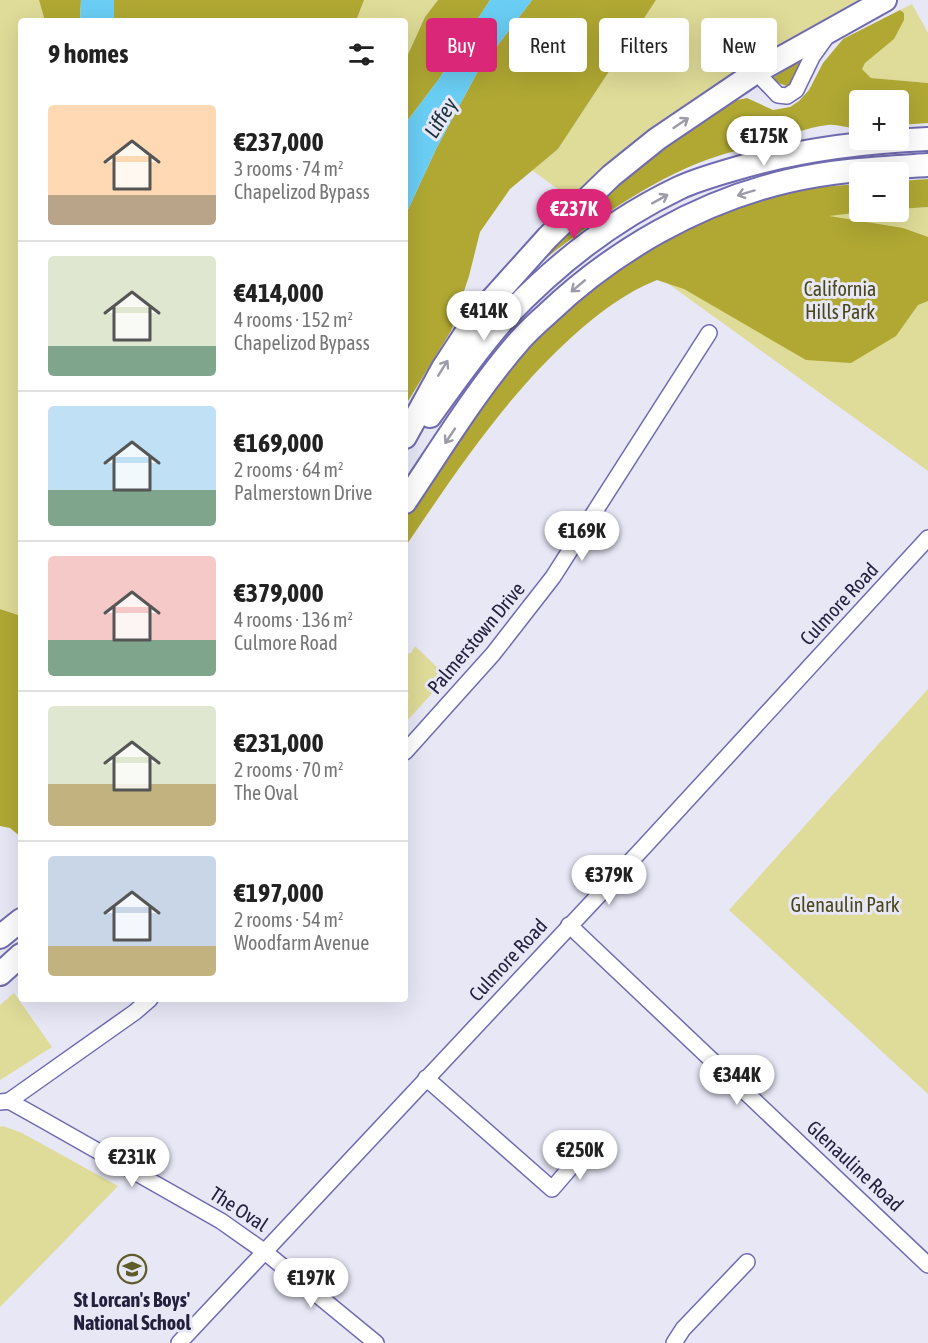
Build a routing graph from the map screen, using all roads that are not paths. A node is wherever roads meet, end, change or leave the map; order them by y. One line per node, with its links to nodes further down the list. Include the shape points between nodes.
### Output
1 (885, 0): 2 (main road)
2 (830, 31): 3 (main road); 4 (street, via 796,90 787,96 778,95)
3 (777, 60)
4 (756, 72): 8 (main road, one-way to 4, via 477,316 548,237 629,161)
5 (928, 139): 9 (main road, one-way to 5, via 505,319 582,248 634,213 680,188 765,159 814,149)
6 (928, 165): 10 (main road, one-way to 10, via 860,169 788,181 740,195 650,237 592,274 522,338 483,387)
7 (709, 333): 12 (street, Palmerstown Drive, via 553,577 493,654)
8 (408, 432)
9 (408, 447)
10 (408, 498)
11 (928, 538): 14 (street, Culmore Road)
12 (408, 749)
13 (18, 922): 15 (main road)
14 (569, 925): 19 (street, Culmore Road); 24 (street, Glenauline Road)
15 (0, 937)
16 (18, 958): 17 (main road)
17 (0, 974)
18 (147, 1002): 20 (street)
19 (426, 1078): 21 (street, via 552,1189); 22 (street, Culmore Road)
20 (4, 1102): 22 (street, The Oval, via 100,1151 221,1221)
21 (583, 1153)
22 (265, 1252): 25 (street, Culmore Road); 26 (street, The Oval)
23 (747, 1262): 27 (street)
24 (928, 1264)
25 (179, 1343)
26 (376, 1343)
27 (674, 1343)

